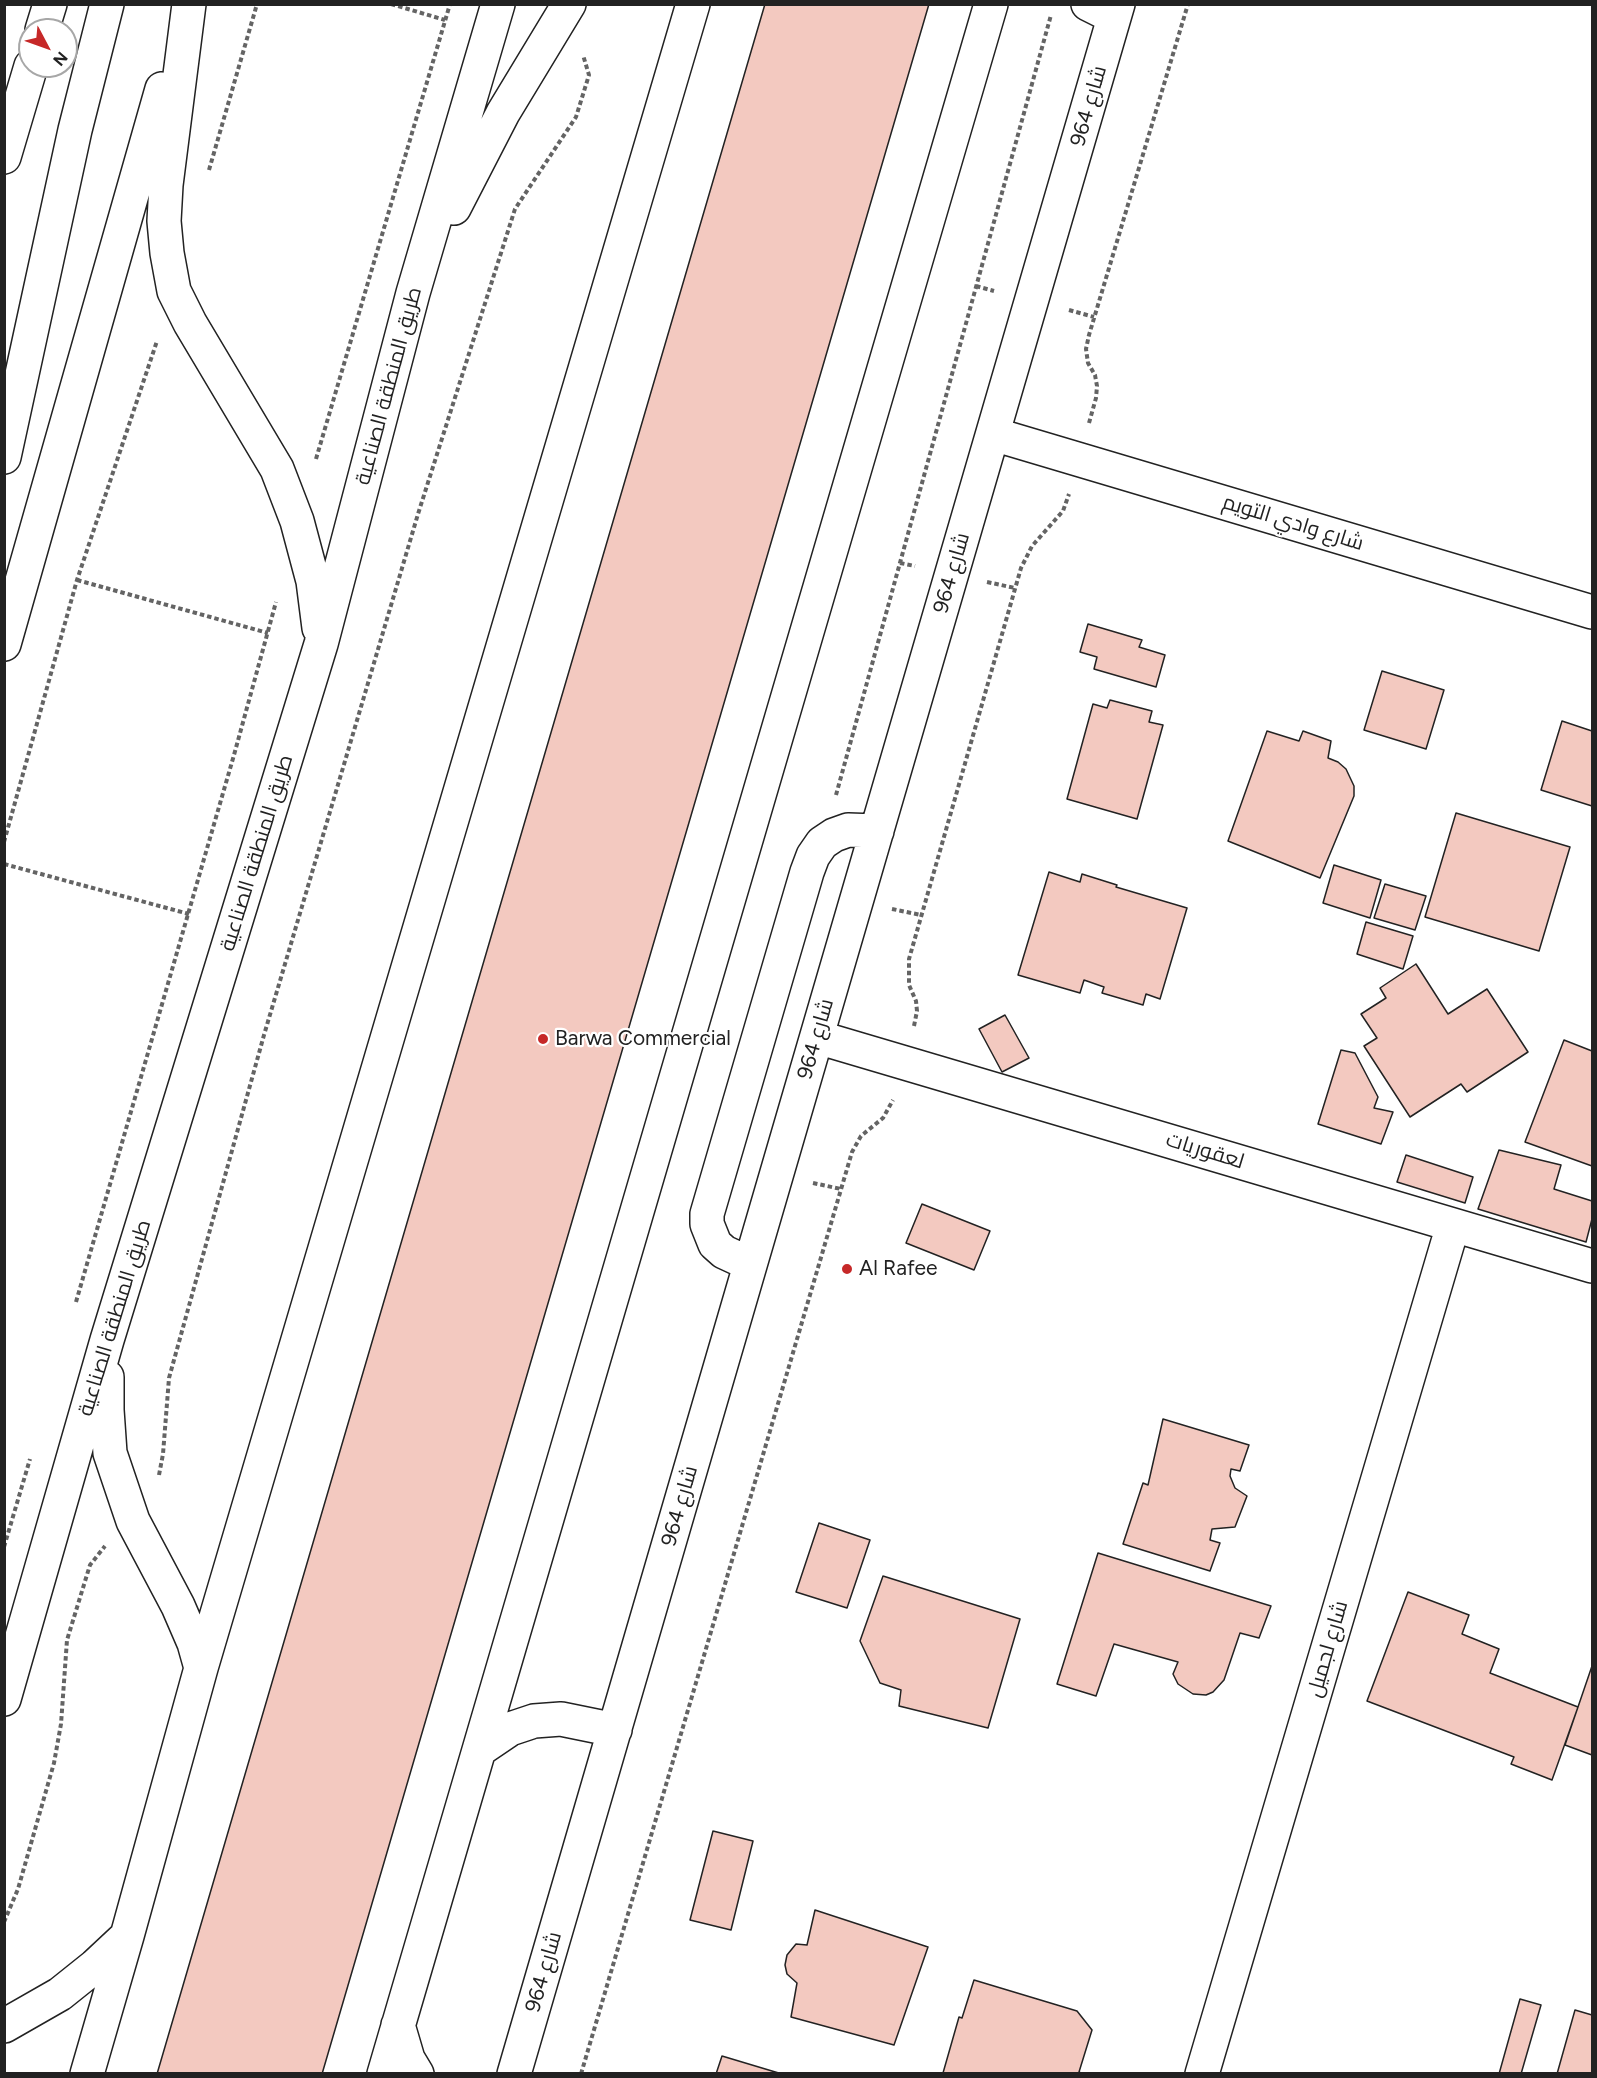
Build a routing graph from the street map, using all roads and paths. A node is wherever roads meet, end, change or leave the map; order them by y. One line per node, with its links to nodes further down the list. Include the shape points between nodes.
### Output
1 (107, 4): 20 (main road, via 75,130)
2 (188, 4): 17 (main road, via 164,222); 26 (main road)
3 (257, 4): 16 (path)
4 (391, 4): 12 (path)
5 (450, 4): 12 (path)
6 (498, 4): 18 (main road, طريق المنطقة الصناعية)
7 (569, 4): 18 (main road, via 503,113)
8 (693, 4): 42 (main road)
9 (991, 4): 45 (main road)
10 (1054, 4): 30 (path)
11 (1107, 9): 19 (main road, شارع 964)
12 (445, 20): 21 (path)
13 (580, 45): 40 (path, via 589,75 576,117 515,209 415,525 264,1035 170,1378 157,1488)
14 (28, 78): 15 (main road)
15 (4, 157)
16 (207, 176)
17 (174, 291): 22 (path); 27 (main road, via 278,469 313,581)
18 (413, 293): 27 (main road, طريق المنطقة الصناعية)
19 (993, 434): 24 (main road, شارع وادي التويم); 28 (main road, شارع 964)
20 (4, 457)
21 (314, 464)
22 (77, 580): 25 (path); 29 (path)
23 (277, 599): 25 (path)
24 (1593, 612)
25 (268, 633): 32 (path)
26 (4, 644)
27 (321, 644): 38 (main road, طريق المنطقة الصناعية)
28 (877, 831): 30 (main road, via 848,830); 33 (main road, شارع 964)
29 (4, 842)
30 (822, 843): 35 (main road, via 807,872 707,1214 706,1224 715,1244)
31 (4, 864): 32 (path)
32 (189, 914): 37 (path)
33 (817, 1037): 34 (main road, لعقوريات); 35 (main road, شارع 964)
34 (1453, 1225): 36 (main road, لعقوريات); 54 (main road, شارع لجميل)
35 (750, 1264): 44 (main road, شارع 964)
36 (1593, 1266)
37 (75, 1306)
38 (107, 1340): 40 (main road, via 110,1453); 43 (main road, طريق المنطقة الصناعية)
39 (31, 1455): 41 (path)
40 (133, 1521): 42 (main road, via 178,1606); 46 (path, via 111,1537 90,1565 78,1599 67,1640 62,1724 54,1763 18,1889)
41 (4, 1547)
42 (201, 1668): 47 (main road)
43 (4, 1699)
44 (615, 1730): 45 (main road, via 561,1719 534,1721 510,1729); 53 (main road, شارع 964)
45 (479, 1750): 48 (main road)
46 (4, 1922)
47 (127, 1936): 49 (main road, via 60,1994); 50 (main road)
48 (398, 2025): 51 (main road); 52 (main road, via 408,2060)
49 (4, 2026)
50 (87, 2073)
51 (384, 2073)
52 (417, 2073)
53 (514, 2073)
54 (1202, 2073)

